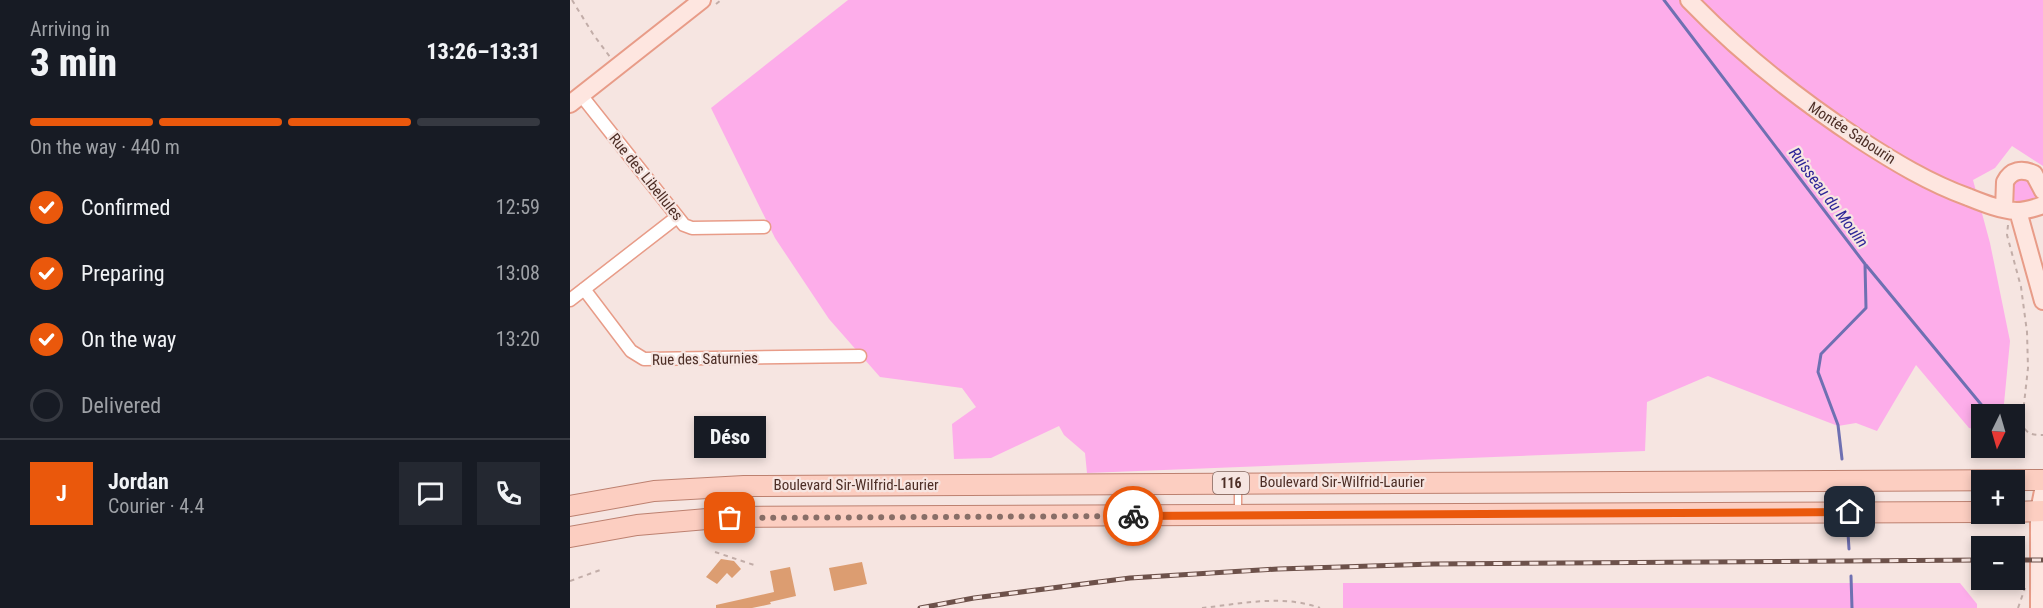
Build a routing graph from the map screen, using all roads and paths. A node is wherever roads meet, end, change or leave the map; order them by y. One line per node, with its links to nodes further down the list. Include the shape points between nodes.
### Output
1 (572, 0): 4 (path)
2 (702, 0): 5 (street)
3 (1689, 0): 7 (street, Montée Sabourin, via 1768,74 1828,118 1933,182)
4 (614, 61)
5 (575, 100): 8 (street, Rue des Libellules)
6 (2043, 203): 7 (street, Montée Sabourin); 7 (street, via 2034,174 2014,172 2005,182)
7 (2010, 215): 12 (street); 14 (path, via 2007,235 2021,287 2027,332 2023,425 2030,434)
8 (677, 217): 9 (street, Rue des Libellules, via 692,228); 10 (street)
9 (764, 227)
10 (584, 289): 11 (street); 13 (street, Rue des Saturnies, via 632,351 644,359)
11 (570, 300)
12 (2043, 301)
13 (860, 356)
14 (2043, 435)
15 (2043, 480): 16 (main road, Boulevard Sir-Wilfrid-Laurier / 116)
16 (1238, 483): 18 (main road, Boulevard Sir-Wilfrid-Laurier / 116, via 708,487 637,493); 22 (lane)
17 (2043, 490): 19 (street)
18 (570, 506)
19 (2041, 511): 21 (main road); 32 (street)
20 (1971, 512): 22 (main road, 116)
21 (2025, 512)
22 (1238, 516): 23 (main road, 116, via 724,518 644,524)
23 (570, 537)
24 (715, 552): 25 (path)
25 (754, 565)
26 (603, 569): 27 (path)
27 (570, 581)
28 (2026, 587): 31 (path)
29 (1202, 608): 30 (path, via 1278,601)
30 (1320, 608)
31 (2018, 608)
32 (2039, 608)

